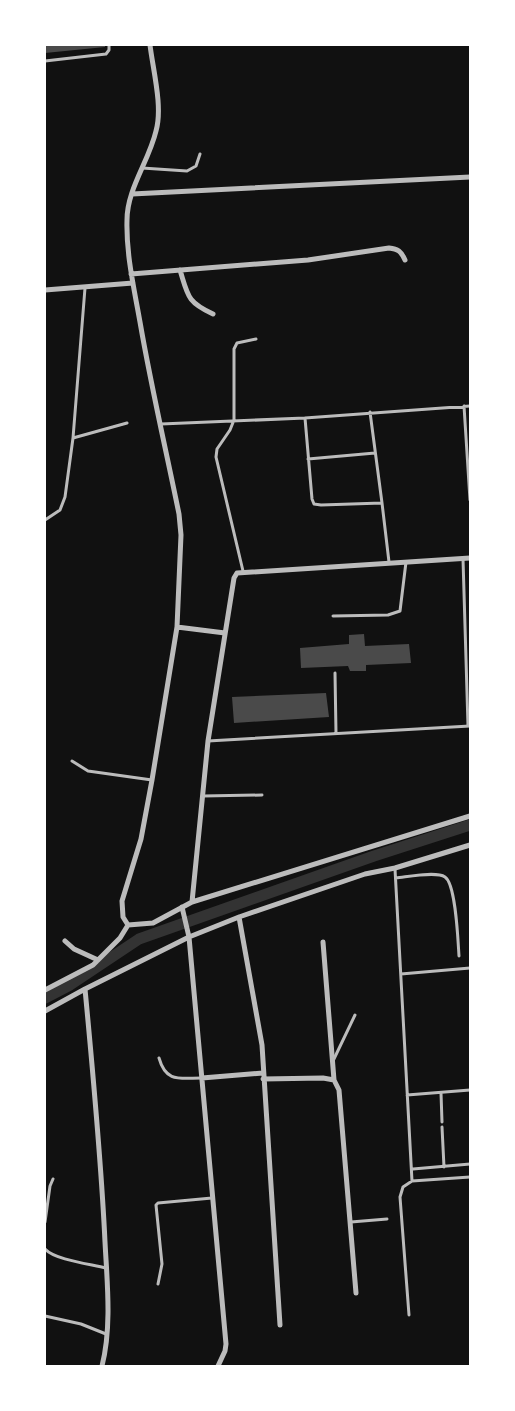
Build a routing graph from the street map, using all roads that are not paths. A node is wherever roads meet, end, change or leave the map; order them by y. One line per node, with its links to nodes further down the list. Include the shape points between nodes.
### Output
1 (109, 45): 3 (lane, via 106,54)
2 (150, 45): 5 (street, via 158,118)
3 (45, 61)
4 (200, 154): 5 (lane, via 196,166 187,171)
5 (142, 168): 7 (street)
6 (470, 177): 7 (street)
7 (132, 194): 10 (street, via 127,209)
8 (405, 260): 9 (street, via 397,249 389,248 308,260)
9 (180, 270): 10 (street); 14 (street, via 192,302)
10 (131, 274): 11 (street)
11 (133, 283): 12 (street); 22 (street)
12 (85, 288): 13 (street); 23 (lane)
13 (45, 290)
14 (213, 314)
15 (256, 339): 20 (lane, via 238,344 234,349)
16 (464, 406): 17 (lane); 18 (lane); 26 (lane)
17 (470, 406)
18 (370, 412): 19 (lane); 24 (lane)
19 (305, 418): 20 (lane); 25 (lane)
20 (234, 420): 22 (lane); 34 (lane, via 217,449 216,457)
21 (127, 423): 23 (lane)
22 (161, 424): 36 (street, via 180,514)
23 (73, 438): 29 (lane, via 65,497 60,510)
24 (375, 453): 25 (lane); 28 (lane)
25 (308, 459): 28 (lane, via 314,504)
26 (469, 464): 27 (lane)
27 (470, 500)
28 (382, 503): 33 (lane)
29 (45, 520)
30 (463, 558): 31 (street); 32 (street); 39 (lane)
31 (470, 558)
32 (406, 561): 33 (street); 35 (lane, via 400,611 388,615)
33 (388, 562): 34 (street)
34 (243, 571): 37 (street, via 237,572 234,578)
35 (333, 616)
36 (177, 627): 37 (street); 43 (street)
37 (225, 633): 41 (street)
38 (336, 673): 40 (lane)
39 (469, 726): 40 (lane)
40 (336, 734): 41 (lane)
41 (208, 741): 45 (street)
42 (72, 761): 43 (lane, via 88,771)
43 (152, 780): 53 (street, via 141,840 122,901 123,918)
44 (262, 795): 45 (lane)
45 (202, 796): 50 (street)
46 (470, 816): 50 (street)
47 (470, 845): 48 (street)
48 (395, 868): 49 (lane); 52 (street, via 365,874)
49 (396, 878): 57 (lane, via 445,876 454,895); 60 (lane)
50 (192, 902): 51 (street)
51 (182, 908): 53 (street, via 153,922); 54 (street)
52 (239, 917): 54 (street); 67 (street, via 259,1020)
53 (128, 925): 58 (street)
54 (189, 937): 61 (street); 68 (street)
55 (65, 940): 58 (street, via 74,949)
56 (323, 942): 66 (street)
57 (459, 956)
58 (98, 960): 62 (street)
59 (470, 968): 60 (lane)
60 (401, 974): 73 (lane)
61 (85, 989): 63 (street); 85 (street, via 101,1162)
62 (45, 990)
63 (45, 1011)
64 (355, 1016): 66 (lane)
65 (159, 1058): 68 (lane, via 168,1075)
66 (332, 1062): 70 (street)
67 (263, 1073): 68 (street); 69 (street)
68 (202, 1078): 80 (street)
69 (263, 1079): 70 (street); 90 (street)
70 (334, 1080): 83 (street, via 339,1090)
71 (470, 1090): 72 (lane)
72 (441, 1093): 73 (lane); 75 (lane)
73 (407, 1095): 76 (lane)
74 (470, 1164): 75 (lane)
75 (444, 1166): 76 (lane)
76 (413, 1169): 79 (lane)
77 (470, 1176): 79 (lane)
78 (54, 1179): 82 (lane)
79 (412, 1181): 88 (lane, via 403,1187 400,1197)
80 (213, 1198): 86 (lane, via 156,1205 162,1264); 93 (street, via 226,1344)
81 (387, 1219): 83 (lane)
82 (45, 1222)
83 (350, 1222): 87 (street)
84 (45, 1249): 85 (lane, via 49,1254)
85 (106, 1268): 91 (street)
86 (158, 1284)
87 (356, 1293)
88 (409, 1315)
89 (45, 1316): 91 (lane)
90 (280, 1325)
91 (107, 1334): 92 (street)
92 (102, 1366)
93 (218, 1366)

